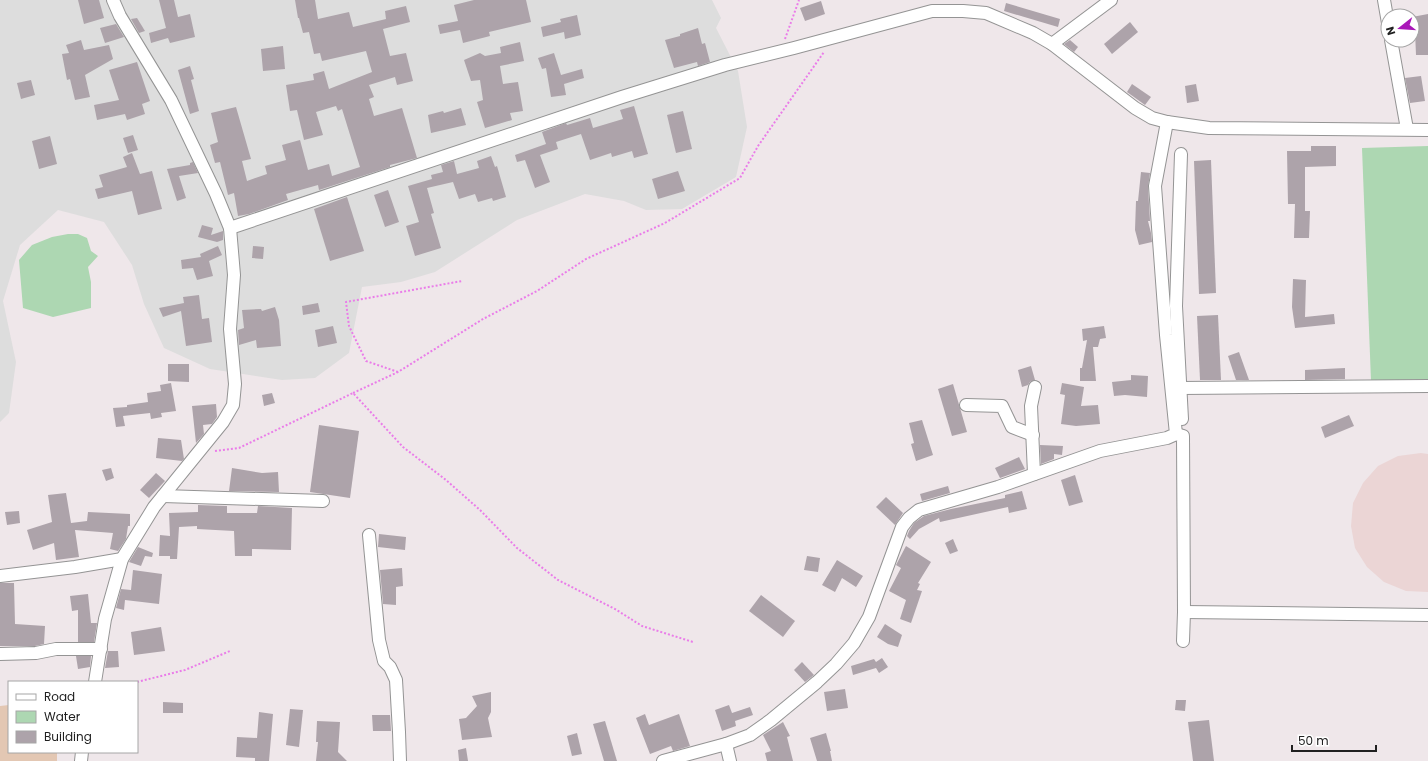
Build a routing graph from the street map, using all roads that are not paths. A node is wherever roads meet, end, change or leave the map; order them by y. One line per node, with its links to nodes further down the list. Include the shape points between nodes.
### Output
1 (113, 0): 10 (street, via 171,100)
2 (1111, 0): 3 (street)
3 (1096, 5): 4 (street)
4 (1052, 44): 6 (street, via 1135,108 1152,118); 10 (street, via 986,13 932,11 725,65)
5 (1392, 48): 7 (street)
6 (1167, 122): 7 (street, via 1209,128); 16 (street, via 1155,186 1166,336)
7 (1407, 129): 8 (street)
8 (1428, 130)
9 (1181, 154): 13 (street, via 1176,306)
10 (230, 228): 18 (street, via 234,275 230,329 235,384 233,405 200,452)
11 (1428, 386): 13 (street)
12 (1035, 387): 15 (street, via 1031,406)
13 (1181, 388): 16 (street)
14 (966, 405): 15 (street, via 1002,406 1012,427)
15 (1033, 435): 17 (street)
16 (1180, 435): 17 (street, via 1100,451); 23 (street)
17 (1034, 474): 29 (street, via 919,510 909,518 902,527 869,617 854,643 817,682 771,720 750,735)
18 (163, 496): 19 (street); 21 (street)
19 (323, 501)
20 (369, 536): 30 (street, via 379,640 384,661 396,680)
21 (122, 559): 22 (street); 26 (street, via 105,619)
22 (0, 576)
23 (1184, 612): 24 (street); 25 (street)
24 (1428, 615)
25 (1182, 641)
26 (101, 649): 27 (street, via 56,649 36,653); 28 (street)
27 (0, 654)
28 (95, 681)
29 (726, 744): 31 (street); 32 (street)
30 (400, 761)
31 (663, 761)
32 (730, 761)

